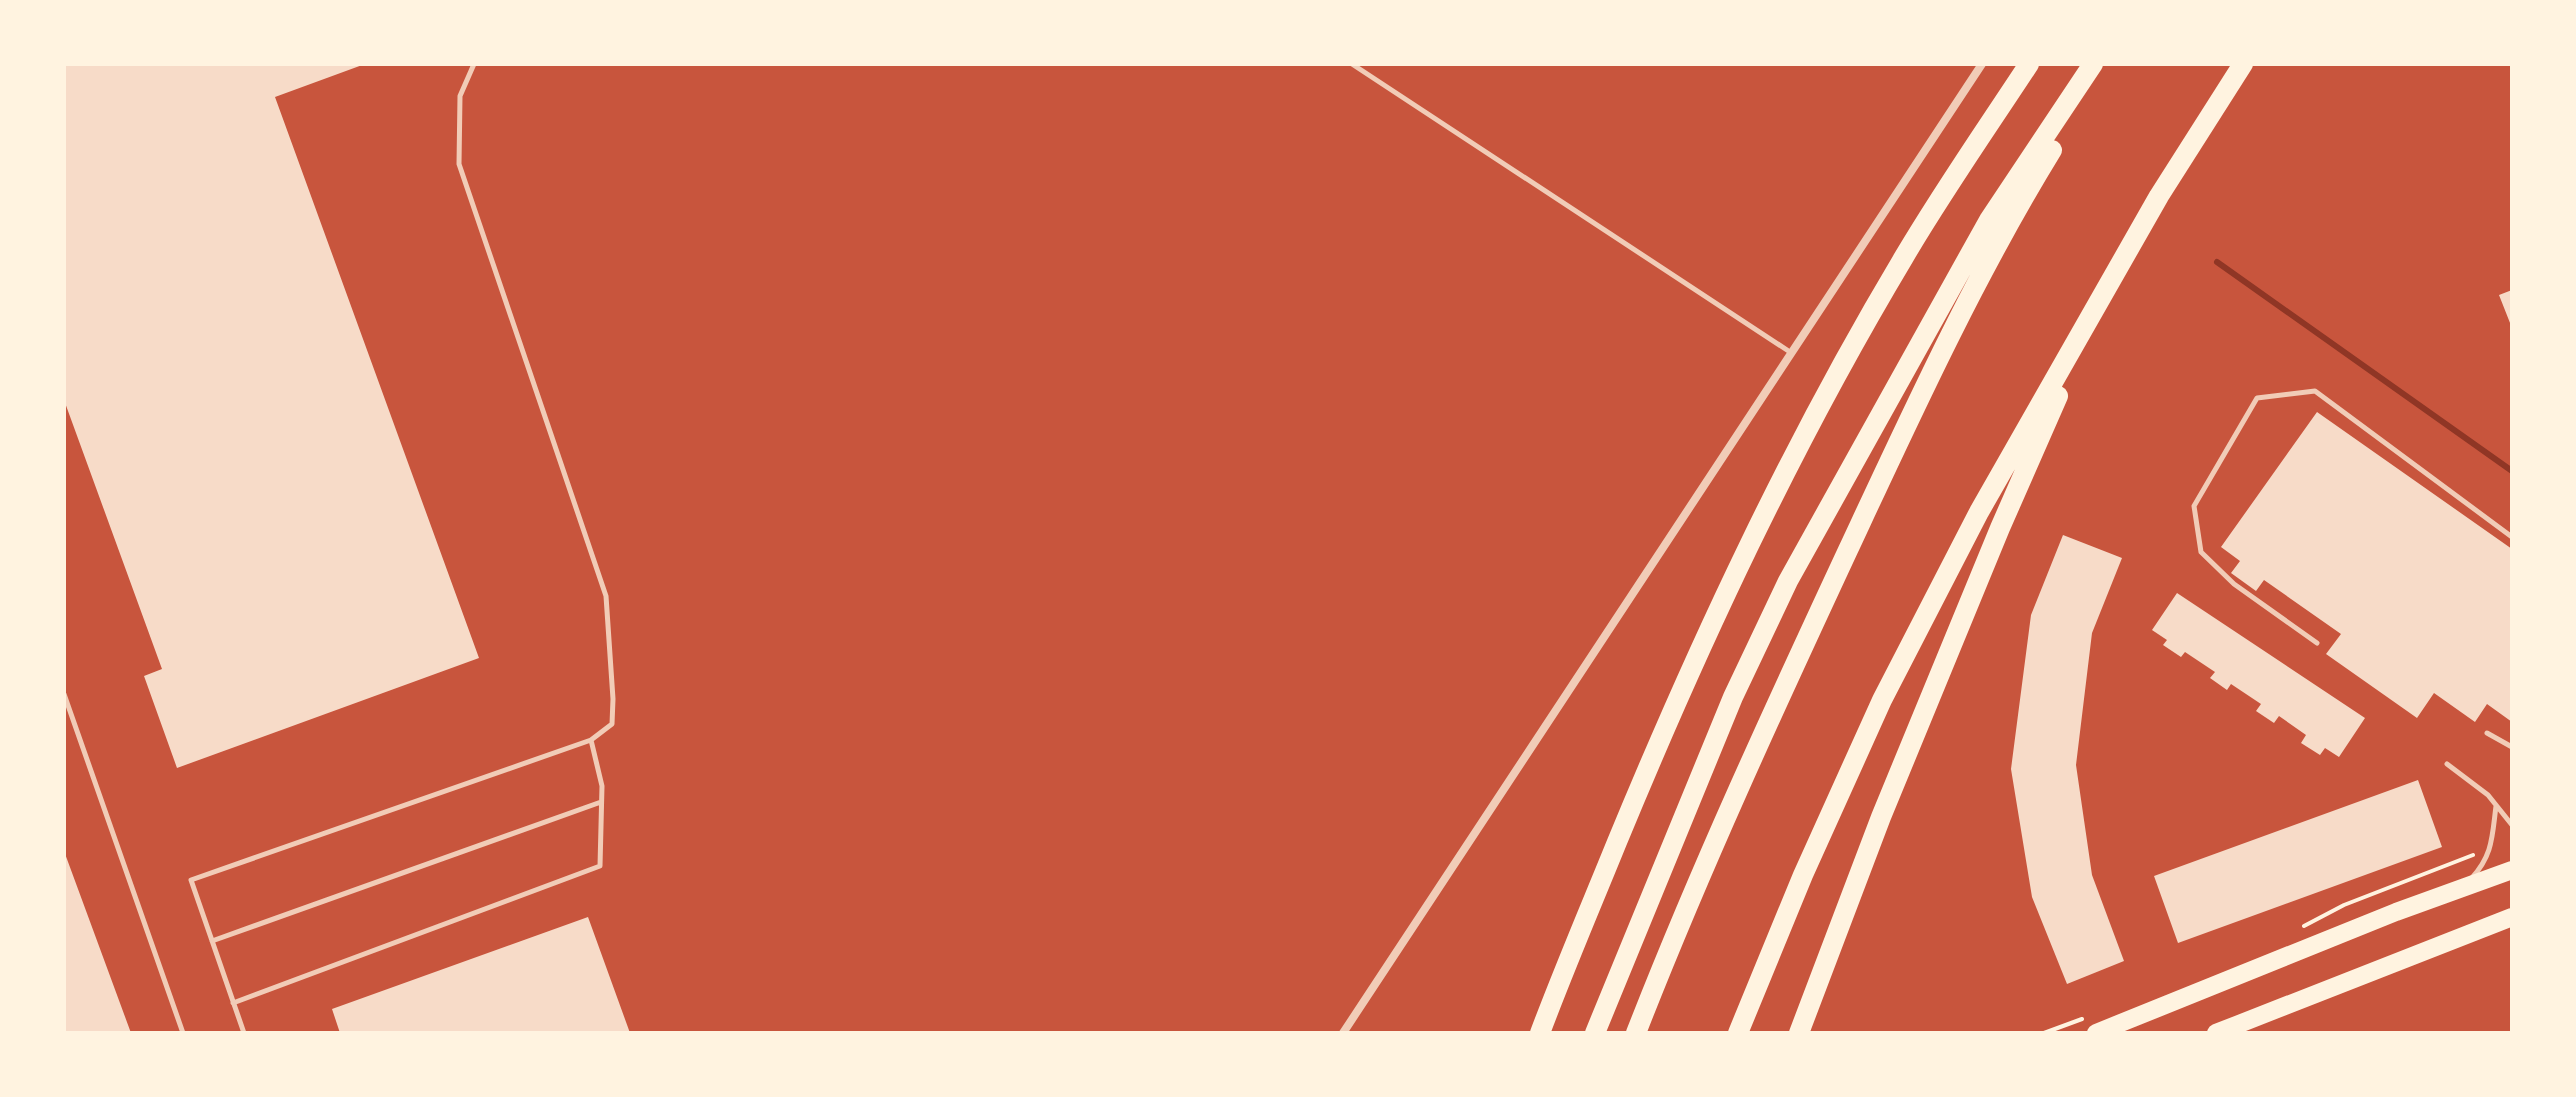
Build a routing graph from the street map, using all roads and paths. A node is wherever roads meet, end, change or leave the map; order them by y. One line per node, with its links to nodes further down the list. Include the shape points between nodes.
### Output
1 (474, 64): 14 (lane, via 460,96 459,164 606,596 612,724)
2 (1352, 64): 9 (lane)
3 (1982, 64): 9 (street)
4 (2029, 64): 28 (highway, via 1905,255 1754,530 1665,724)
5 (2093, 64): 29 (highway, via 1989,220 1788,581 1733,697)
6 (2103, 64): 30 (highway, via 2035,176 1931,373 1713,843)
7 (2243, 64): 8 (highway)
8 (2159, 196): 31 (highway, via 1979,512 1882,700); 32 (highway, via 2056,400 2000,528)
9 (1790, 352): 27 (street)
10 (2512, 537): 11 (lane, via 2315,391 2257,398 2194,506 2201,552 2234,584)
11 (2317, 643)
12 (64, 694): 25 (lane)
13 (2487, 733): 15 (lane)
14 (591, 740): 17 (lane); 23 (lane, via 191,880)
15 (2512, 747)
16 (2447, 764): 18 (lane)
17 (601, 802): 23 (lane); 24 (lane, via 600,866)
18 (2496, 806): 19 (lane); 21 (lane, via 2491,848)
19 (2512, 825)
20 (2512, 870): 21 (main road)
21 (2463, 888): 33 (main road)
22 (2512, 917): 34 (main road)
23 (212, 941): 24 (lane)
24 (233, 1003): 26 (lane)
25 (183, 1033)
26 (244, 1033)
27 (1343, 1033)
28 (1540, 1033)
29 (1595, 1033)
30 (1639, 1033)
31 (1738, 1033)
32 (1799, 1033)
33 (2096, 1033)
34 (2216, 1033)

